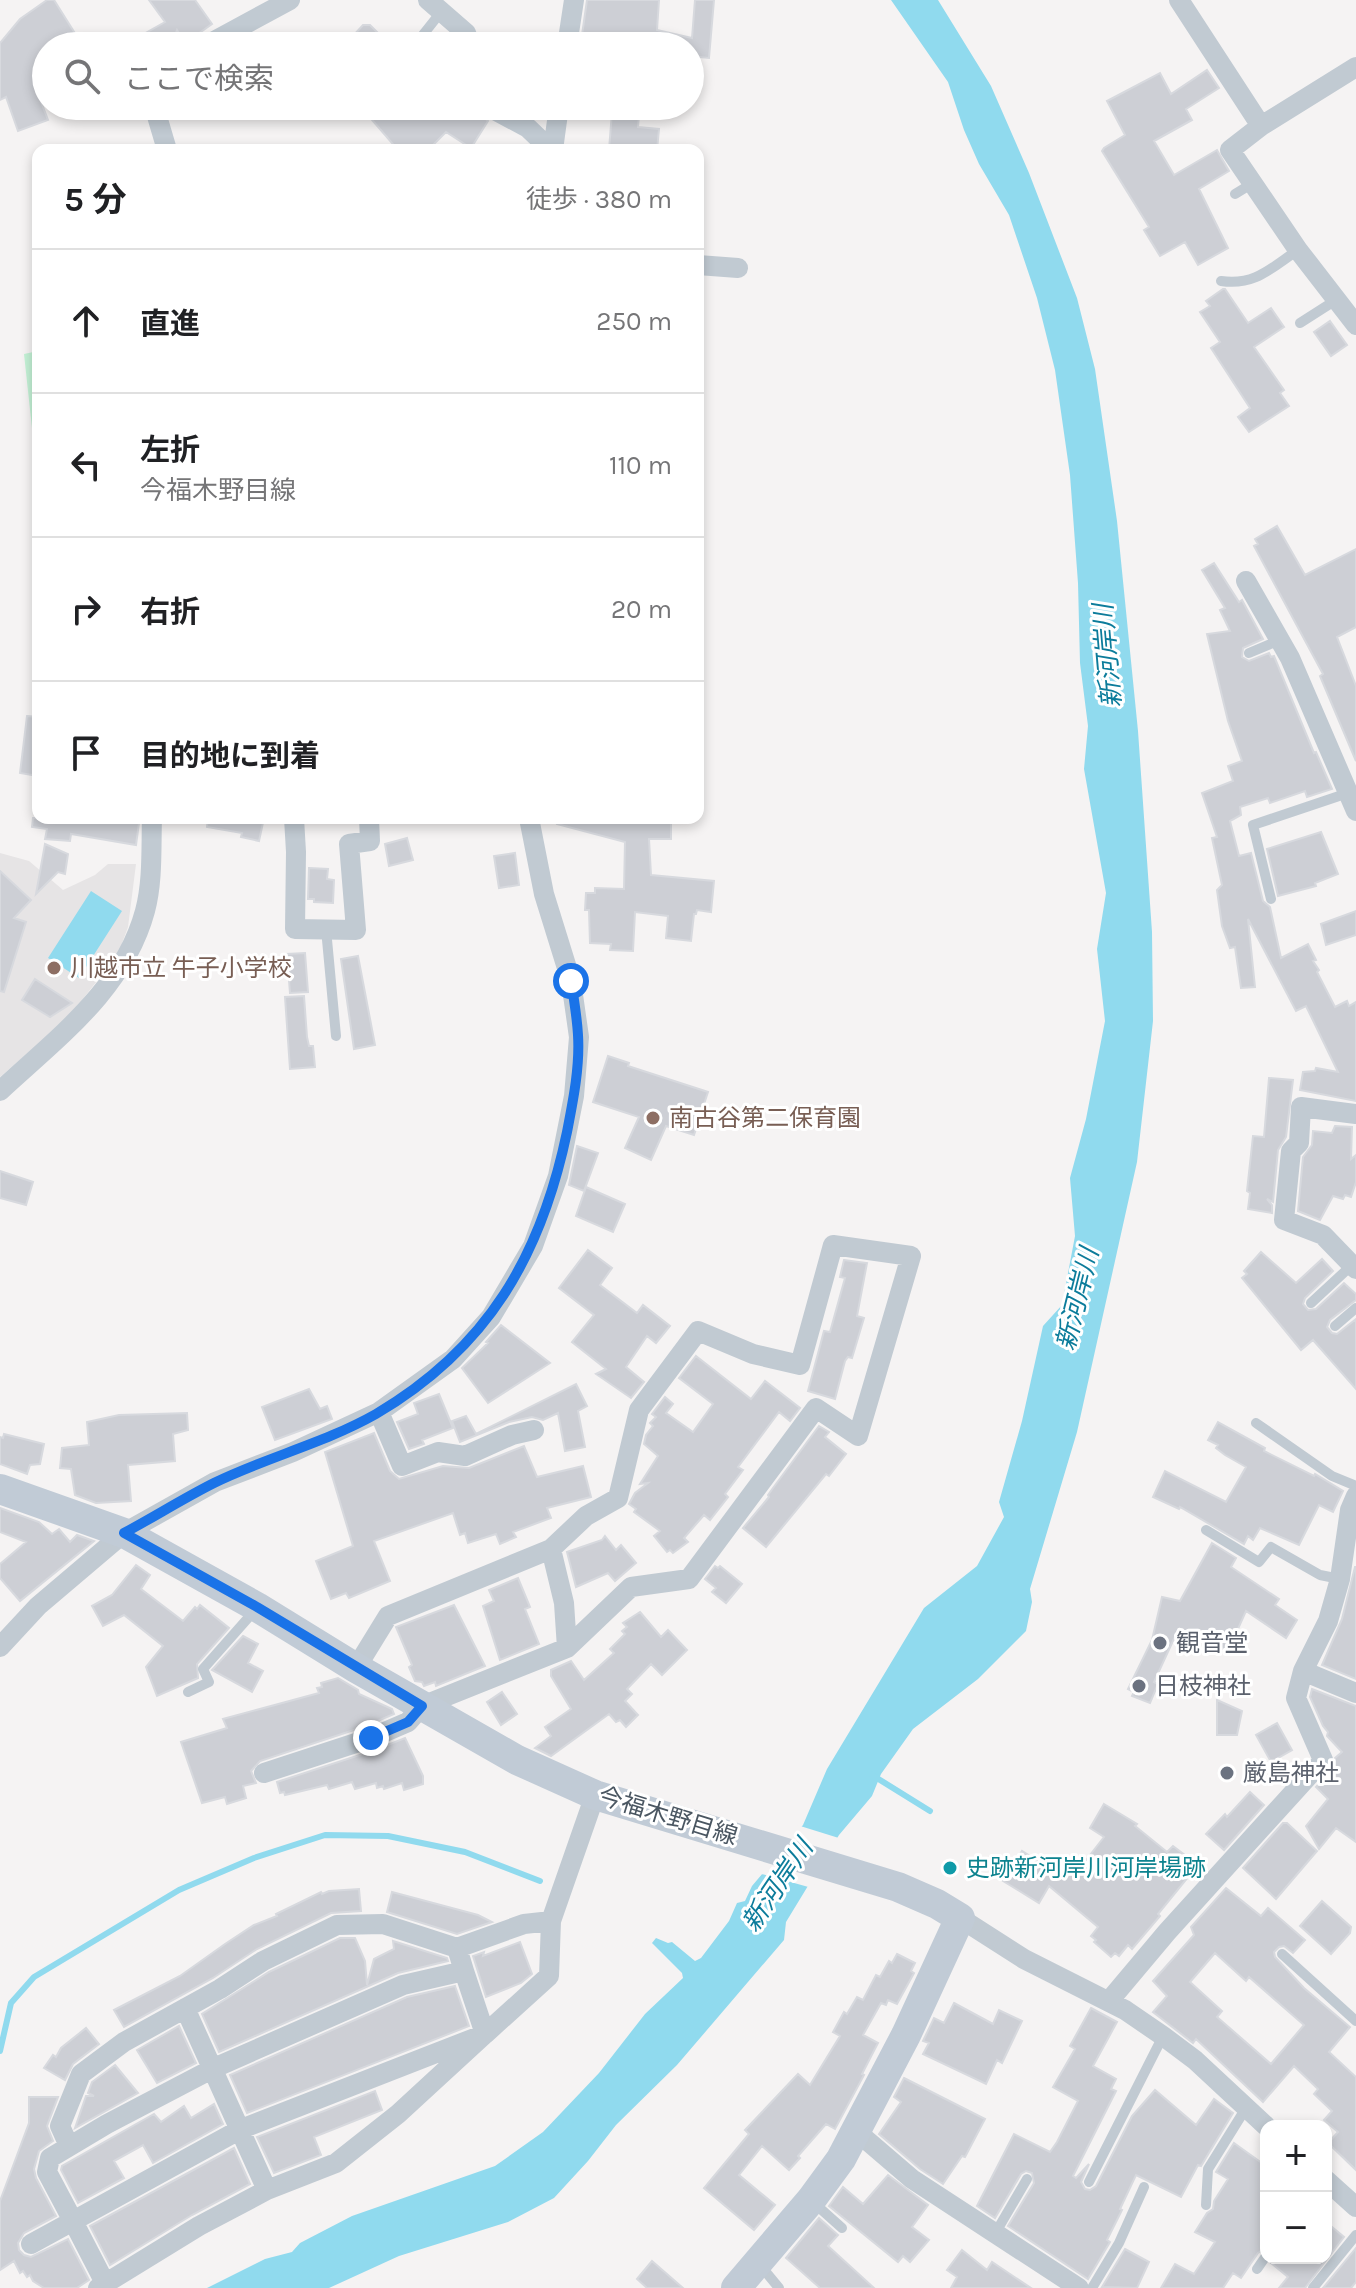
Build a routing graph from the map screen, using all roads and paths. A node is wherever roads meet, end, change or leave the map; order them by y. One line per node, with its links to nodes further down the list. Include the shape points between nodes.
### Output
1 (290, 0): 5 (street)
2 (574, 0): 8 (street)
3 (1179, 0): 13 (street)
4 (435, 6): 6 (lane); 7 (street)
5 (231, 32)
6 (421, 32)
7 (465, 32)
8 (569, 32)
9 (1356, 67): 13 (street)
10 (158, 120): 14 (street)
11 (513, 120): 15 (street)
12 (557, 120): 16 (street)
13 (1261, 126): 17 (street, via 1230,150 1244,188)
14 (165, 144)
15 (545, 144)
16 (553, 144)
17 (1298, 250): 20 (lane, via 1251,281); 21 (street)
18 (704, 265): 19 (street)
19 (738, 268)
20 (1221, 281)
21 (1336, 300): 22 (lane); 23 (street)
22 (1300, 323)
23 (1356, 325)
24 (1246, 581): 25 (street)
25 (1280, 640): 26 (lane); 27 (street)
26 (1249, 653)
27 (1352, 802): 32 (lane, via 1253,825)
28 (152, 824): 35 (street, via 146,909 116,974 91,1007)
29 (294, 824): 33 (street, via 295,929)
30 (369, 824): 33 (street, via 370,841 349,844 356,930)
31 (530, 824): 41 (street, via 544,894 571,981 579,1037 558,1176 533,1246 491,1317 453,1359)
32 (1271, 899)
33 (326, 929): 34 (lane)
34 (336, 1036)
35 (0, 1091)
36 (1356, 1114): 37 (street, via 1301,1107 1284,1220 1323,1235)
37 (1354, 1267): 38 (lane)
38 (1311, 1303)
39 (1356, 1308): 40 (lane)
40 (1335, 1326)
41 (379, 1412): 43 (street, via 402,1466 438,1452 465,1456); 48 (street, via 215,1482)
42 (1256, 1423): 44 (lane, via 1332,1476)
43 (534, 1430)
44 (1356, 1486)
45 (0, 1489): 48 (main road, 今福木野目線)
46 (1356, 1496): 50 (street)
47 (1206, 1530): 50 (lane, via 1259,1562 1271,1547 1320,1575)
48 (124, 1533): 51 (main road, 今福木野目線); 52 (street, via 38,1606)
49 (551, 1549): 53 (street, via 564,1603); 53 (street, via 586,1516 618,1498 639,1410 698,1331 753,1354 800,1365 833,1245 911,1256 858,1436 816,1408 689,1579 631,1587); 54 (street, via 388,1616)
50 (1340, 1579): 55 (street, via 1328,1621)
51 (257, 1607): 54 (main road, 今福木野目線); 56 (lane, via 203,1669 209,1682)
52 (0, 1647)
53 (567, 1648): 58 (street)
54 (356, 1668): 58 (main road, 今福木野目線)
55 (1303, 1671): 57 (street); 66 (street, via 1296,1698 1323,1760)
56 (188, 1692)
57 (1356, 1693)
58 (422, 1706): 59 (street, via 408,1722 371,1738); 60 (main road, 今福木野目線, via 517,1760)
59 (264, 1773)
60 (595, 1795): 61 (main road, 今福木野目線, via 898,1887); 62 (street)
61 (960, 1918): 66 (street, via 1024,1959); 75 (main road)
62 (551, 1921): 63 (street, via 524,1924); 69 (street, via 549,1976)
63 (457, 1948): 65 (street); 67 (street, via 383,1924 337,1925)
64 (1282, 1954): 68 (lane)
65 (464, 1971): 69 (street); 71 (street, via 403,1985)
66 (1109, 2001): 70 (street)
67 (185, 2008): 71 (street); 76 (street, via 81,2074 60,2126)
68 (1356, 2021)
69 (485, 2034): 74 (street); 81 (street, via 336,2163)
70 (1163, 2036): 72 (street); 78 (lane)
71 (214, 2068): 74 (street); 76 (street)
72 (1246, 2108): 73 (street); 83 (lane, via 1208,2169)
73 (1260, 2121)
74 (241, 2129): 81 (street); 85 (street)
75 (856, 2131): 82 (main road); 87 (street, via 912,2179)
76 (69, 2146): 85 (street, via 50,2158 47,2172)
77 (1027, 2179): 87 (lane)
78 (1089, 2182)
79 (1332, 2185): 84 (street)
80 (1144, 2187): 97 (lane)
81 (267, 2190): 93 (street)
82 (811, 2200): 86 (lane); 90 (main road)
83 (1206, 2205)
84 (1356, 2207)
85 (73, 2221): 89 (street); 93 (street)
86 (842, 2228)
87 (996, 2232): 96 (street)
88 (1356, 2235): 98 (lane)
89 (31, 2244)
90 (758, 2263): 94 (main road); 95 (lane)
91 (1260, 2264): 92 (lane)
92 (1257, 2269)
93 (102, 2285)
94 (736, 2288)
95 (779, 2288)
96 (1079, 2288)
97 (1092, 2288)
98 (1313, 2288)

